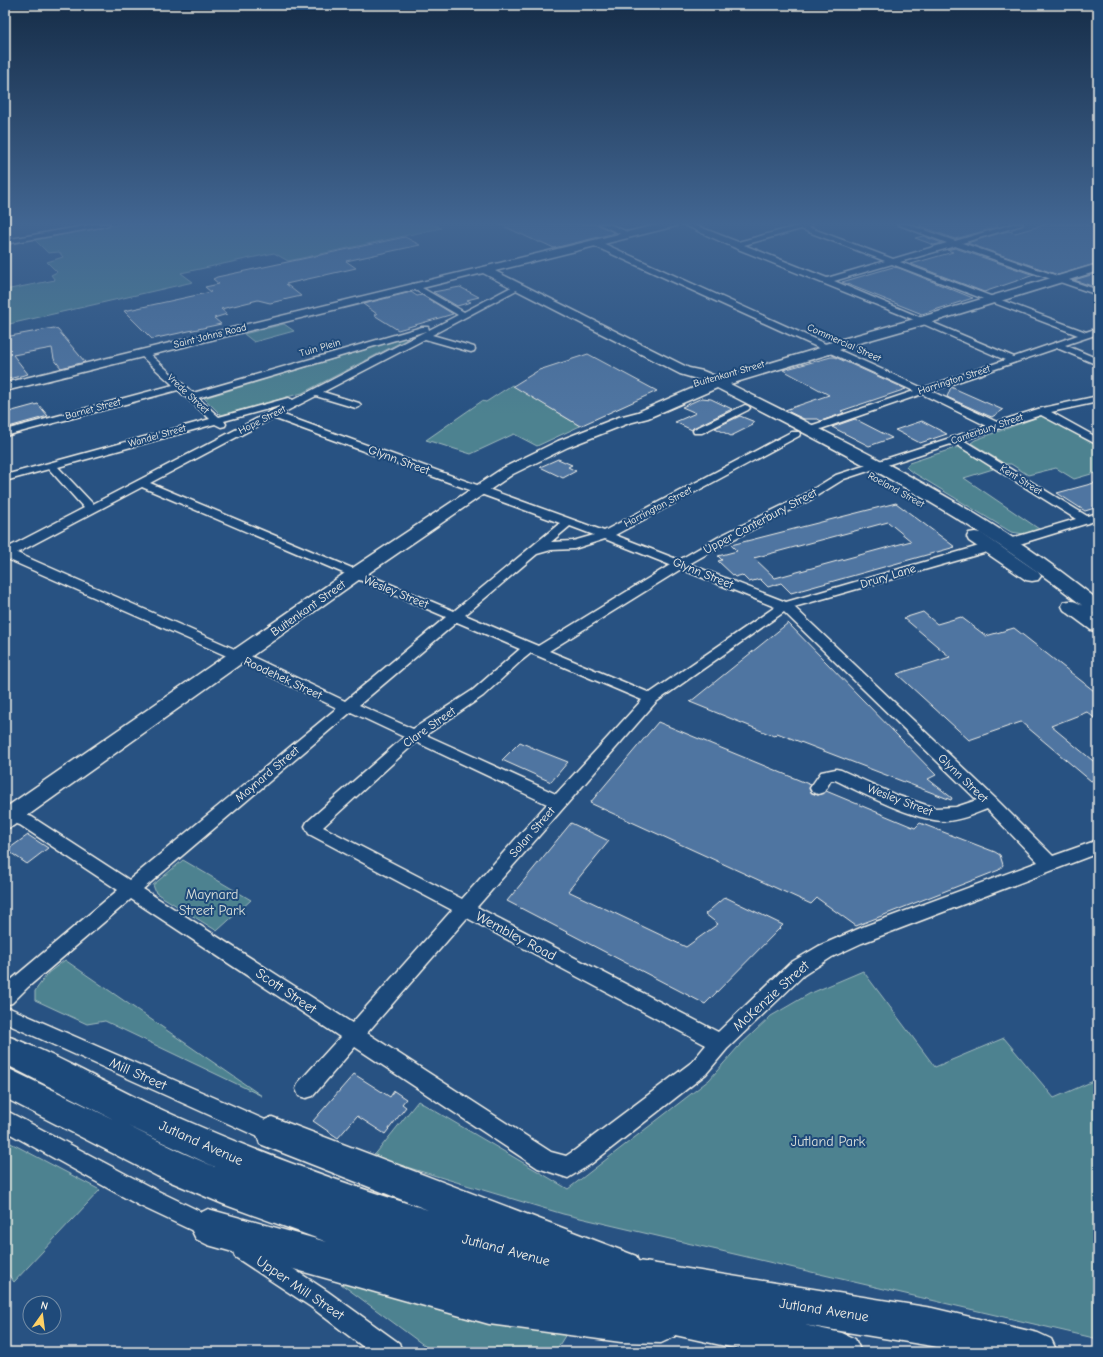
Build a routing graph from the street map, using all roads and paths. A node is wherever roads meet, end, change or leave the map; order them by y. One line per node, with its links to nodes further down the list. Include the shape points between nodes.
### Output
1 (517, 287): 11 (street, Hope Street)
2 (523, 287): 23 (street, Roeland Street, via 685,371 688,377)
3 (696, 287): 18 (street, Commercial Street)
4 (841, 287): 13 (street)
5 (960, 287): 10 (street)
6 (1030, 287): 10 (street, Buitenkant Street)
7 (1082, 287): 9 (street)
8 (419, 288): 11 (street); 20 (street, Saint Johns Road)
9 (1098, 293)
10 (992, 299): 13 (street, Buitenkant Street); 15 (street)
11 (464, 315): 12 (street, Hope Street)
12 (455, 320): 16 (street, Hope Street); 28 (street, Tuin Plein)
13 (922, 321): 18 (street, Buitenkant Street); 21 (street)
14 (1098, 331): 15 (street, Harrington Street)
15 (1086, 335): 17 (street, Harrington Street)
16 (425, 336): 19 (street); 27 (street, Hope Street)
17 (1057, 345): 21 (street, Harrington Street); 22 (street)
18 (833, 347): 23 (street, Buitenkant Street); 26 (street, Commercial Street)
19 (471, 349)
20 (144, 352): 24 (street, Vrede Street); 25 (street, Saint Johns Road)
21 (1014, 360): 26 (street, Harrington Street)
22 (1098, 362)
23 (707, 383): 31 (street, Roeland Street); 36 (street, Roeland Street); 48 (street, Buitenkant Street, via 652,403 624,420 534,457)
24 (181, 386): 28 (street, Vrede Street); 38 (street, Barnet Street)
25 (5, 387)
26 (922, 391): 35 (street, Commercial Street); 36 (street, Harrington Street)
27 (313, 394): 30 (street); 33 (street, Hope Street); 34 (street, Wandel Street)
28 (191, 397): 34 (street, Vrede Street)
29 (1098, 399): 32 (street, Canterbury Street)
30 (356, 405)
31 (745, 408): 37 (street); 39 (street, Roeland Street)
32 (1042, 411): 35 (street, Canterbury Street); 42 (street)
33 (273, 415): 40 (street, Hope Street); 48 (street, Glynn Street)
34 (215, 420): 40 (street, Vrede Street); 43 (street, Wandel Street)
35 (996, 426): 41 (street, Canterbury Street)
36 (811, 429): 44 (street, Roeland Street)
37 (698, 431)
38 (5, 433)
39 (795, 434): 45 (street, Roeland Street); 53 (street, Harrington Street)
40 (233, 435): 47 (street, Hope Street)
41 (956, 440): 44 (street, Canterbury Street); 51 (street, Kent Street)
42 (1098, 442)
43 (51, 465): 46 (street, Wandel Street); 49 (street)
44 (878, 466): 45 (street, Canterbury Street); 54 (street, Roeland Street, via 938,498)
45 (862, 471): 55 (street, Roeland Street); 58 (street, Upper Canterbury Street, via 840,477 806,498)
46 (5, 478)
47 (141, 483): 49 (street, Hope Street); 59 (street, Wesley Street)
48 (479, 489): 52 (street, Glynn Street); 59 (street, Buitenkant Street)
49 (91, 509): 57 (street, Hope Street)
50 (1098, 516): 51 (street)
51 (1086, 520): 54 (street)
52 (569, 521): 53 (street, Glynn Street); 56 (street, Maynard Street)
53 (605, 535): 56 (street, Maynard Street, via 574,545 550,546); 58 (street, Glynn Street)
54 (1009, 543): 61 (street, Roeland Street)
55 (990, 547): 60 (street, Drury Lane); 63 (street, Roeland Street)
56 (530, 552): 62 (street, Maynard Street)
57 (6, 553): 65 (street, Roodehek Street)
58 (680, 564): 60 (street, Glynn Street); 64 (street, Upper Canterbury Street)
59 (354, 575): 62 (street, Wesley Street); 65 (street, Buitenkant Street)
60 (785, 606): 66 (street, Solan Street); 71 (street, Glynn Street)
61 (1098, 609)
62 (457, 616): 64 (street, Wesley Street); 67 (street, Maynard Street)
63 (1098, 626)
64 (534, 650): 66 (street, Wesley Street); 68 (street, Clare Street, via 516,658 478,693)
65 (238, 657): 67 (street, Roodehek Street); 72 (street, Buitenkant Street)
66 (651, 699): 70 (street, Solan Street)
67 (348, 706): 68 (street, Roodehek Street); 76 (street, Maynard Street)
68 (415, 735): 70 (street, Roodehek Street); 73 (street, Clare Street)
69 (818, 788): 71 (street, Wesley Street, via 826,776 836,774 908,805 943,815 961,812)
70 (558, 802): 77 (street, Solan Street)
71 (989, 802): 75 (street, Glynn Street)
72 (7, 817): 76 (street, Scott Street, via 26,821)
73 (313, 826): 77 (street, Wembley Road, via 315,830)
74 (1098, 846): 75 (street, McKenzie Street)
75 (1050, 864): 81 (street, McKenzie Street, via 831,948 810,959)
76 (131, 888): 78 (street, Maynard Street); 80 (street, Scott Street)
77 (465, 909): 80 (street, Solan Street); 81 (street, Wembley Road)
78 (5, 997)
79 (5, 1014): 86 (street, Mill Street)
80 (353, 1036): 84 (street, Solan Street); 87 (street, Scott Street, via 546,1161)
81 (720, 1043): 87 (street, McKenzie Street, via 699,1068)
82 (5, 1049): 88 (main road, Jutland Avenue, via 134,1113 293,1182)
83 (5, 1082): 88 (main road, Jutland Avenue, via 169,1164 237,1193)
84 (306, 1089)
85 (5, 1120): 89 (street, via 146,1198)
86 (272, 1132): 90 (main road)
87 (568, 1167)
88 (362, 1222): 90 (main road, Jutland Avenue, via 440,1232 583,1270); 91 (main road, Jutland Avenue, via 432,1260 504,1280)
89 (208, 1226): 91 (main road, via 490,1305 621,1323); 92 (street, Upper Mill Street, via 319,1299)
90 (663, 1284): 94 (main road, Jutland Avenue, via 932,1328)
91 (714, 1325): 93 (main road, Jutland Avenue)
92 (390, 1352)
93 (842, 1352)
94 (1038, 1352)

